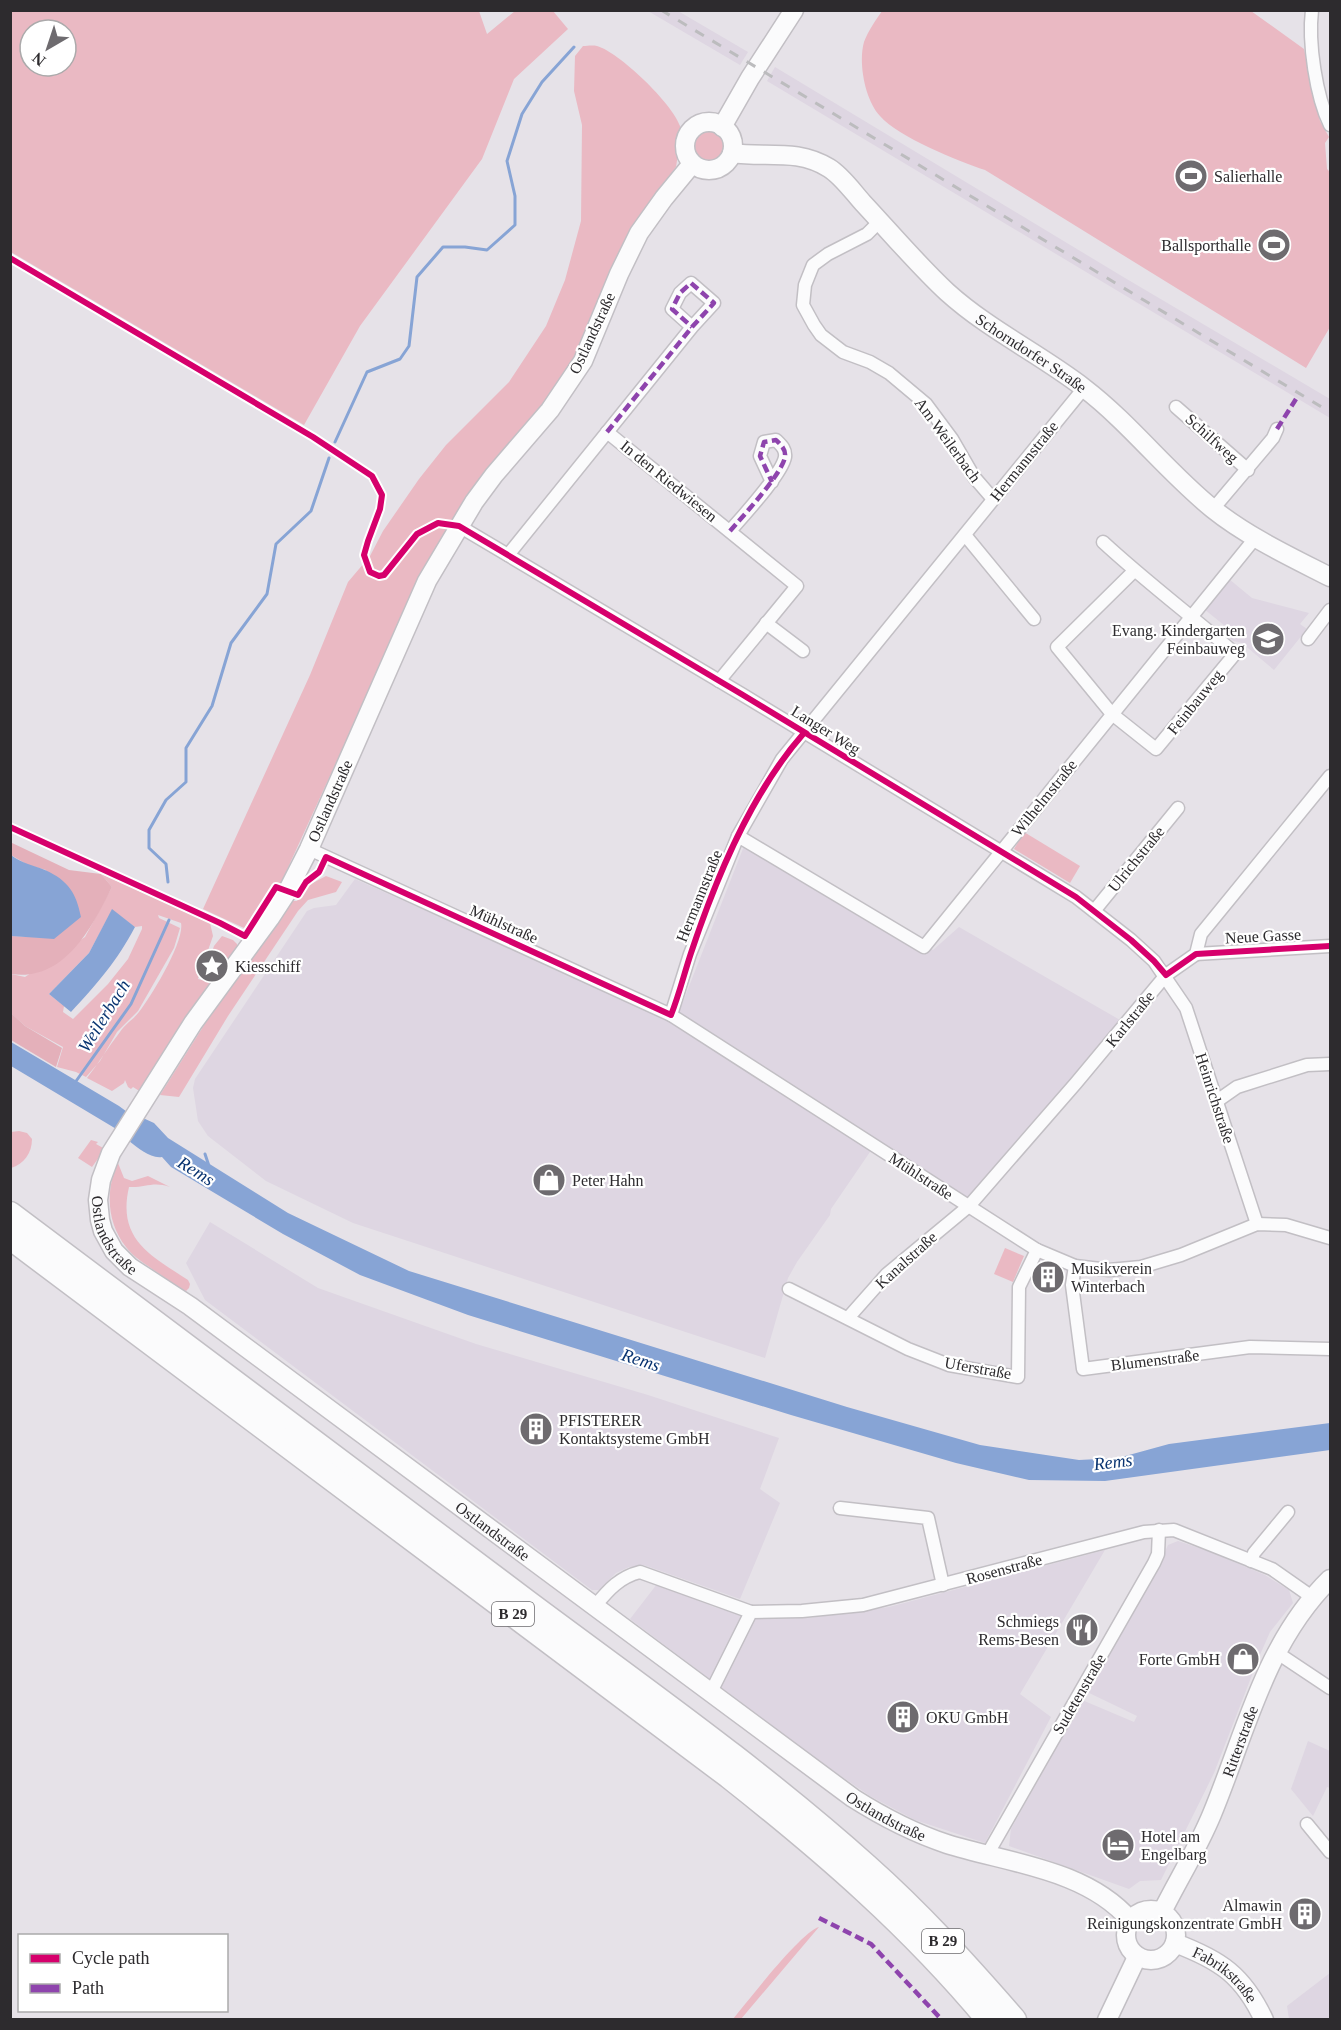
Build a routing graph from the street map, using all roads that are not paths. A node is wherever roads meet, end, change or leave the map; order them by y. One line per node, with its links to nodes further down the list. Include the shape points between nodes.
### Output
1 (794, 10): 4 (street)
2 (1312, 10): 3 (street, via 1314,63)
3 (1330, 125)
4 (722, 126): 5 (street, via 731,138); 6 (street, via 707,122 688,134 685,150)
5 (732, 153): 6 (street, via 715,170 699,169); 7 (street, Schorndorfer Straße, via 805,156 830,168)
6 (692, 164): 17 (street, Ostlandstraße, via 639,233 583,361 550,410 494,475)
7 (880, 221): 9 (street, Schorndorfer Straße, via 949,293); 15 (street, Am Weilerbach, via 867,234 813,265 803,305 821,334 843,352 890,373 926,404)
8 (692, 327): 12 (street, In den Riedwiesen)
9 (1084, 388): 15 (street, Hermannstraße); 16 (street, Schorndorfer Straße)
10 (1176, 407): 13 (street, Schilfweg)
11 (1277, 429): 13 (street, Schilfweg)
12 (607, 432): 18 (street, In den Riedwiesen); 22 (street, In den Riedwiesen)
13 (1248, 470): 16 (street, Schilfweg)
14 (771, 482): 18 (street, In den Riedwiesen)
15 (993, 499): 19 (street, Hermannstraße)
16 (1214, 509): 20 (street, Schorndorfer Straße)
17 (459, 526): 22 (street, Langer Weg); 37 (street, Ostlandstraße, via 428,581)
18 (730, 531): 28 (street, In den Riedwiesen, via 796,586)
19 (965, 535): 27 (street); 33 (street, Hermannstraße)
20 (1256, 537): 24 (street, Schorndorfer Straße); 26 (street, Wilhelmstraße)
21 (1103, 542): 23 (street)
22 (508, 555): 31 (street, Langer Weg)
23 (1134, 571): 26 (street); 32 (street, via 1057,647)
24 (1330, 577)
25 (1330, 610): 29 (street)
26 (1192, 616): 32 (street, Wilhelmstraße); 32 (street, Feinbauweg, via 1234,655 1156,749)
27 (1034, 619)
28 (766, 623): 30 (street); 31 (street, In den Riedwiesen)
29 (1308, 639)
30 (802, 651)
31 (719, 681): 33 (street, Langer Weg)
32 (1112, 714): 38 (street, Wilhelmstraße)
33 (804, 733): 36 (street, Hermannstraße, via 782,759); 38 (street, Langer Weg)
34 (1328, 784): 41 (street, via 1201,934)
35 (1178, 808): 39 (street, Ulrichstraße)
36 (738, 836): 38 (street, Wilhelmstraße, via 924,947); 43 (street, Hermannstraße, via 690,954)
37 (309, 849): 43 (street, Mühlstraße); 63 (street, Ostlandstraße, via 287,892 193,1023 111,1154 101,1180 98,1210 103,1231 121,1260 139,1274 190,1306)
38 (1001, 852): 39 (street, Langer Weg)
39 (1094, 911): 42 (street, Langer Weg, via 1155,961)
40 (1330, 946): 41 (street, Neue Gasse)
41 (1196, 954): 42 (street, Karlstraße)
42 (1166, 975): 45 (street, Heinrichstraße, via 1186,1008); 46 (street, Karlstraße)
43 (671, 1015): 46 (street, Mühlstraße)
44 (1330, 1064): 45 (street, via 1307,1065 1237,1087)
45 (1216, 1101): 48 (street, Heinrichstraße)
46 (969, 1206): 51 (street, Mühlstraße); 54 (street, Kanalstraße, via 886,1274)
47 (10, 1214): 76 (highway, B 29, via 809,1816 909,1907)
48 (1257, 1224): 50 (street, Mühlstraße, via 1286,1225); 52 (street, Mühlstraße, via 1141,1267 1109,1270)
49 (10, 1238): 75 (highway, B 29, via 799,1831 936,1959)
50 (1330, 1238)
51 (1036, 1250): 52 (street, Mühlstraße); 54 (street, Uferstraße, via 1019,1287 1018,1377 949,1365)
52 (1075, 1266): 55 (street, Blumenstraße, via 1072,1285 1083,1369 1250,1347)
53 (789, 1289): 54 (street, Uferstraße)
54 (848, 1318)
55 (1330, 1349)
56 (840, 1508): 61 (street, via 928,1518)
57 (1288, 1512): 59 (street)
58 (1159, 1530): 59 (street, Rosenstraße, via 1174,1530); 61 (street, Rosenstraße); 70 (street, Sudetenstraße, via 1154,1563)
59 (1251, 1561): 62 (street, Rosenstraße, via 1272,1569)
60 (1330, 1579): 62 (street, Ritterstraße)
61 (943, 1585): 64 (street, Rosenstraße, via 863,1605)
62 (1312, 1597): 65 (street, Ritterstraße)
63 (595, 1606): 64 (street, Rosenstraße, via 618,1581 640,1572); 67 (street, Ostlandstraße)
64 (751, 1612): 67 (street)
65 (1276, 1652): 66 (street); 71 (street, Ritterstraße, via 1211,1816)
66 (1330, 1688)
67 (711, 1692): 70 (street, Ostlandstraße, via 870,1809 930,1838)
68 (1307, 1824): 69 (street)
69 (1330, 1852)
70 (987, 1855): 72 (street, Ostlandstraße, via 1097,1890)
71 (1162, 1912): 72 (street, via 1148,1910); 73 (street, via 1172,1922)
72 (1130, 1920): 74 (street, via 1126,1940)
73 (1175, 1943): 74 (street, via 1159,1959); 78 (street, Fabrikstraße, via 1204,1954 1225,1968 1243,1984)
74 (1137, 1957): 77 (street)
75 (989, 2019)
76 (1014, 2019)
77 (1107, 2019)
78 (1264, 2019)

